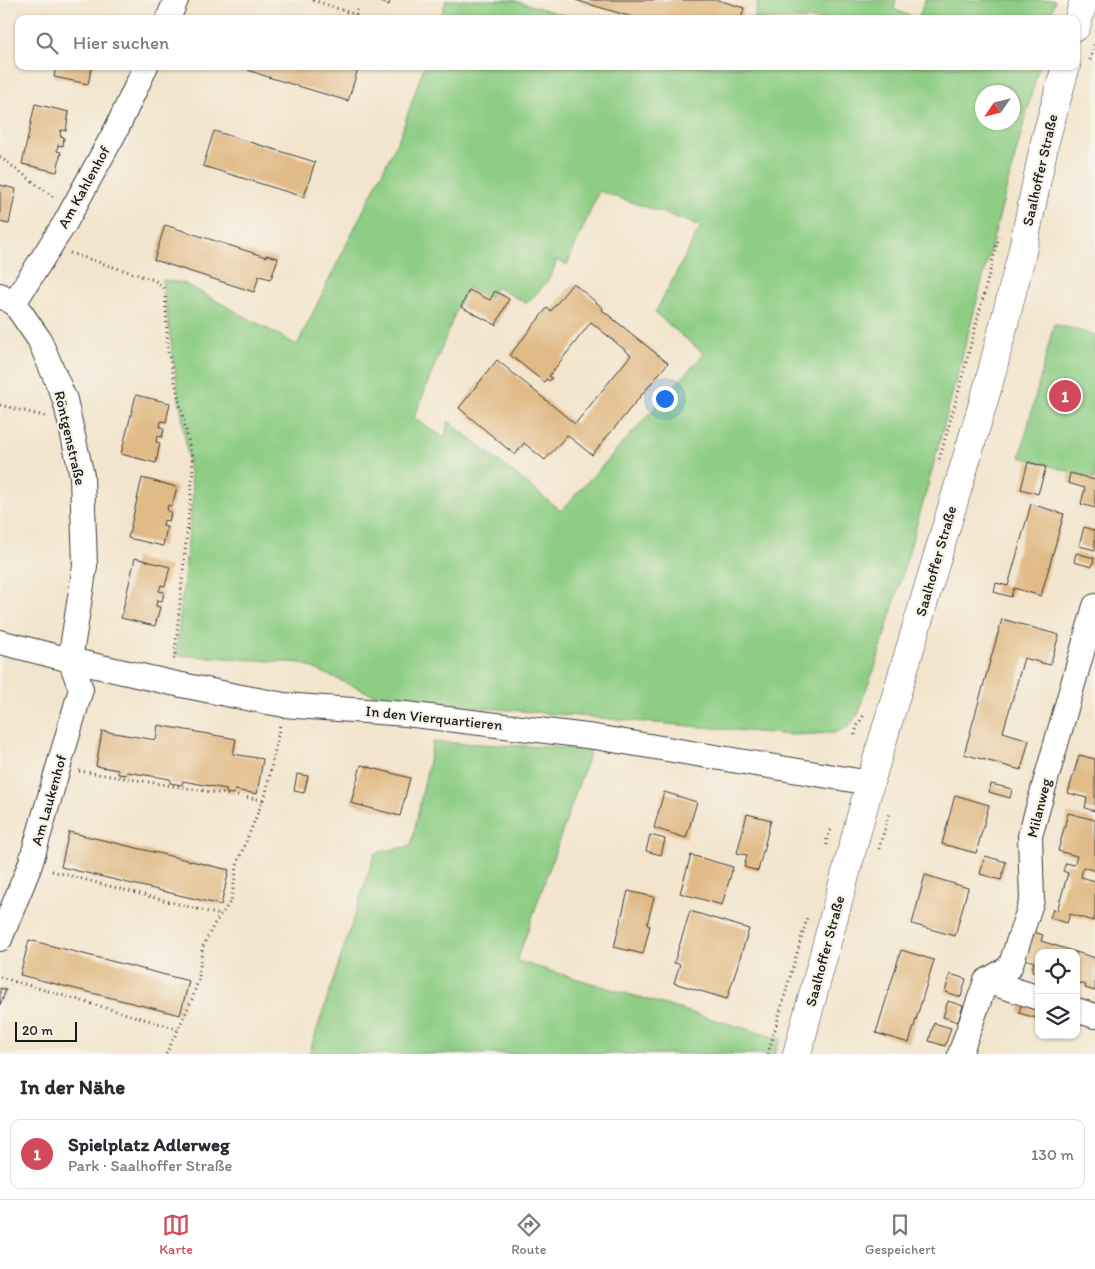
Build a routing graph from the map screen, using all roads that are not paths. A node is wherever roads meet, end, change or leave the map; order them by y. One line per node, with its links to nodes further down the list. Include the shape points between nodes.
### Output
1 (176, 0): 3 (street)
2 (1084, 0): 4 (main road)
3 (170, 15)
4 (1080, 15)
5 (144, 70): 7 (street, Am Kahlenhof, via 116,130 71,211 50,246)
6 (1065, 70): 11 (main road, Saalhoffer Straße, via 1045,141 1022,253 989,383)
7 (7, 299): 10 (street, Röntgenstraße, via 39,339 65,400 82,476 85,566)
8 (1095, 606): 13 (street, Milanweg, via 1030,836 1032,900 1010,967)
9 (0, 642): 10 (street, In den Vierquartieren)
10 (70, 660): 11 (street, In den Vierquartieren, via 284,705 406,714 595,738); 12 (street, Am Laukenhof, via 81,689 30,865)
11 (870, 783): 17 (main road, Saalhoffer Straße)
12 (0, 939)
13 (986, 982): 14 (street); 18 (street)
14 (1035, 997)
15 (1080, 1011): 16 (street)
16 (1095, 1016)
17 (796, 1054)
18 (960, 1054)

